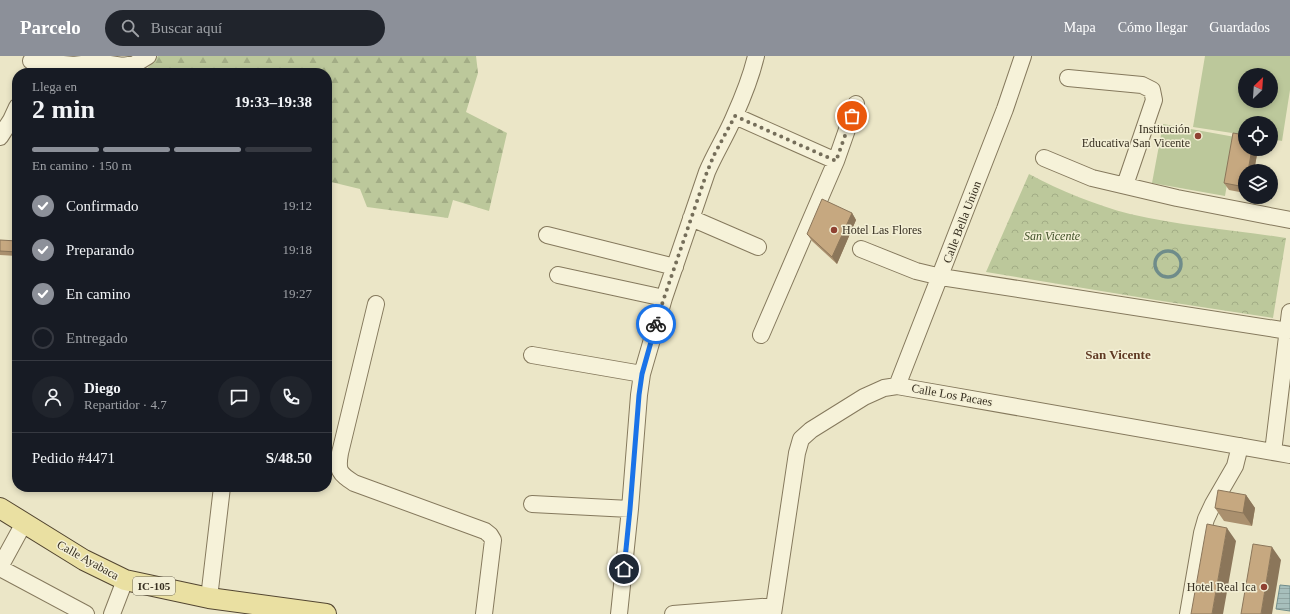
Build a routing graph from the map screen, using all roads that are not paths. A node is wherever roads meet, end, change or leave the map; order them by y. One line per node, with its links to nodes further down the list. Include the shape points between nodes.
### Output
1 (148, 56): 4 (street, via 135,64 123,66 96,62 74,65)
2 (756, 56): 7 (street)
3 (1024, 56): 20 (street, Calle Bella Union)
4 (30, 63)
5 (1068, 78): 12 (street, via 1142,84 1152,90 1154,100)
6 (856, 104): 11 (street)
7 (735, 116): 11 (street); 13 (street, via 714,155)
8 (12, 118): 9 (street)
9 (0, 137)
10 (1044, 158): 12 (street, via 1092,178)
11 (836, 161): 25 (street)
12 (1124, 185): 14 (street)
13 (691, 218): 16 (street); 18 (street)
14 (1290, 220)
15 (548, 236): 18 (street)
16 (758, 247)
17 (860, 249): 20 (street, via 916,271)
18 (675, 267): 21 (street)
19 (558, 275): 21 (street)
20 (941, 276): 24 (street); 28 (street, Calle Bella Union)
21 (664, 298): 27 (street)
22 (376, 304): 45 (street, via 338,466 343,476 354,483 490,535 493,540)
23 (1290, 312): 24 (street)
24 (1288, 331): 30 (street)
25 (761, 336)
26 (532, 355): 27 (street)
27 (642, 374): 35 (street)
28 (897, 386): 29 (street, Calle Los Pacaes); 41 (street, Calle Los Pacaes, via 884,388 864,397 801,439)
29 (1240, 446): 30 (street, Calle Los Pacaes); 48 (street, via 1234,466 1204,526)
30 (1273, 452): 31 (street, Calle Los Pacaes)
31 (1290, 455)
32 (221, 492): 39 (street)
33 (532, 504): 35 (street)
34 (0, 508): 36 (main road, Calle Ayabaca / IC-105)
35 (630, 509): 46 (street)
36 (24, 523): 37 (street); 38 (main road, Calle Ayabaca / IC-105, via 84,560)
37 (0, 567): 42 (street)
38 (125, 580): 39 (main road, Calle Ayabaca / IC-105); 43 (street)
39 (209, 598): 40 (main road, Calle Ayabaca / IC-105)
40 (261, 610): 44 (main road, Calle Ayabaca / IC-105)
41 (773, 610): 47 (street)
42 (86, 614)
43 (112, 614)
44 (326, 614)
45 (484, 614)
46 (619, 614)
47 (672, 614)
48 (1188, 614)

